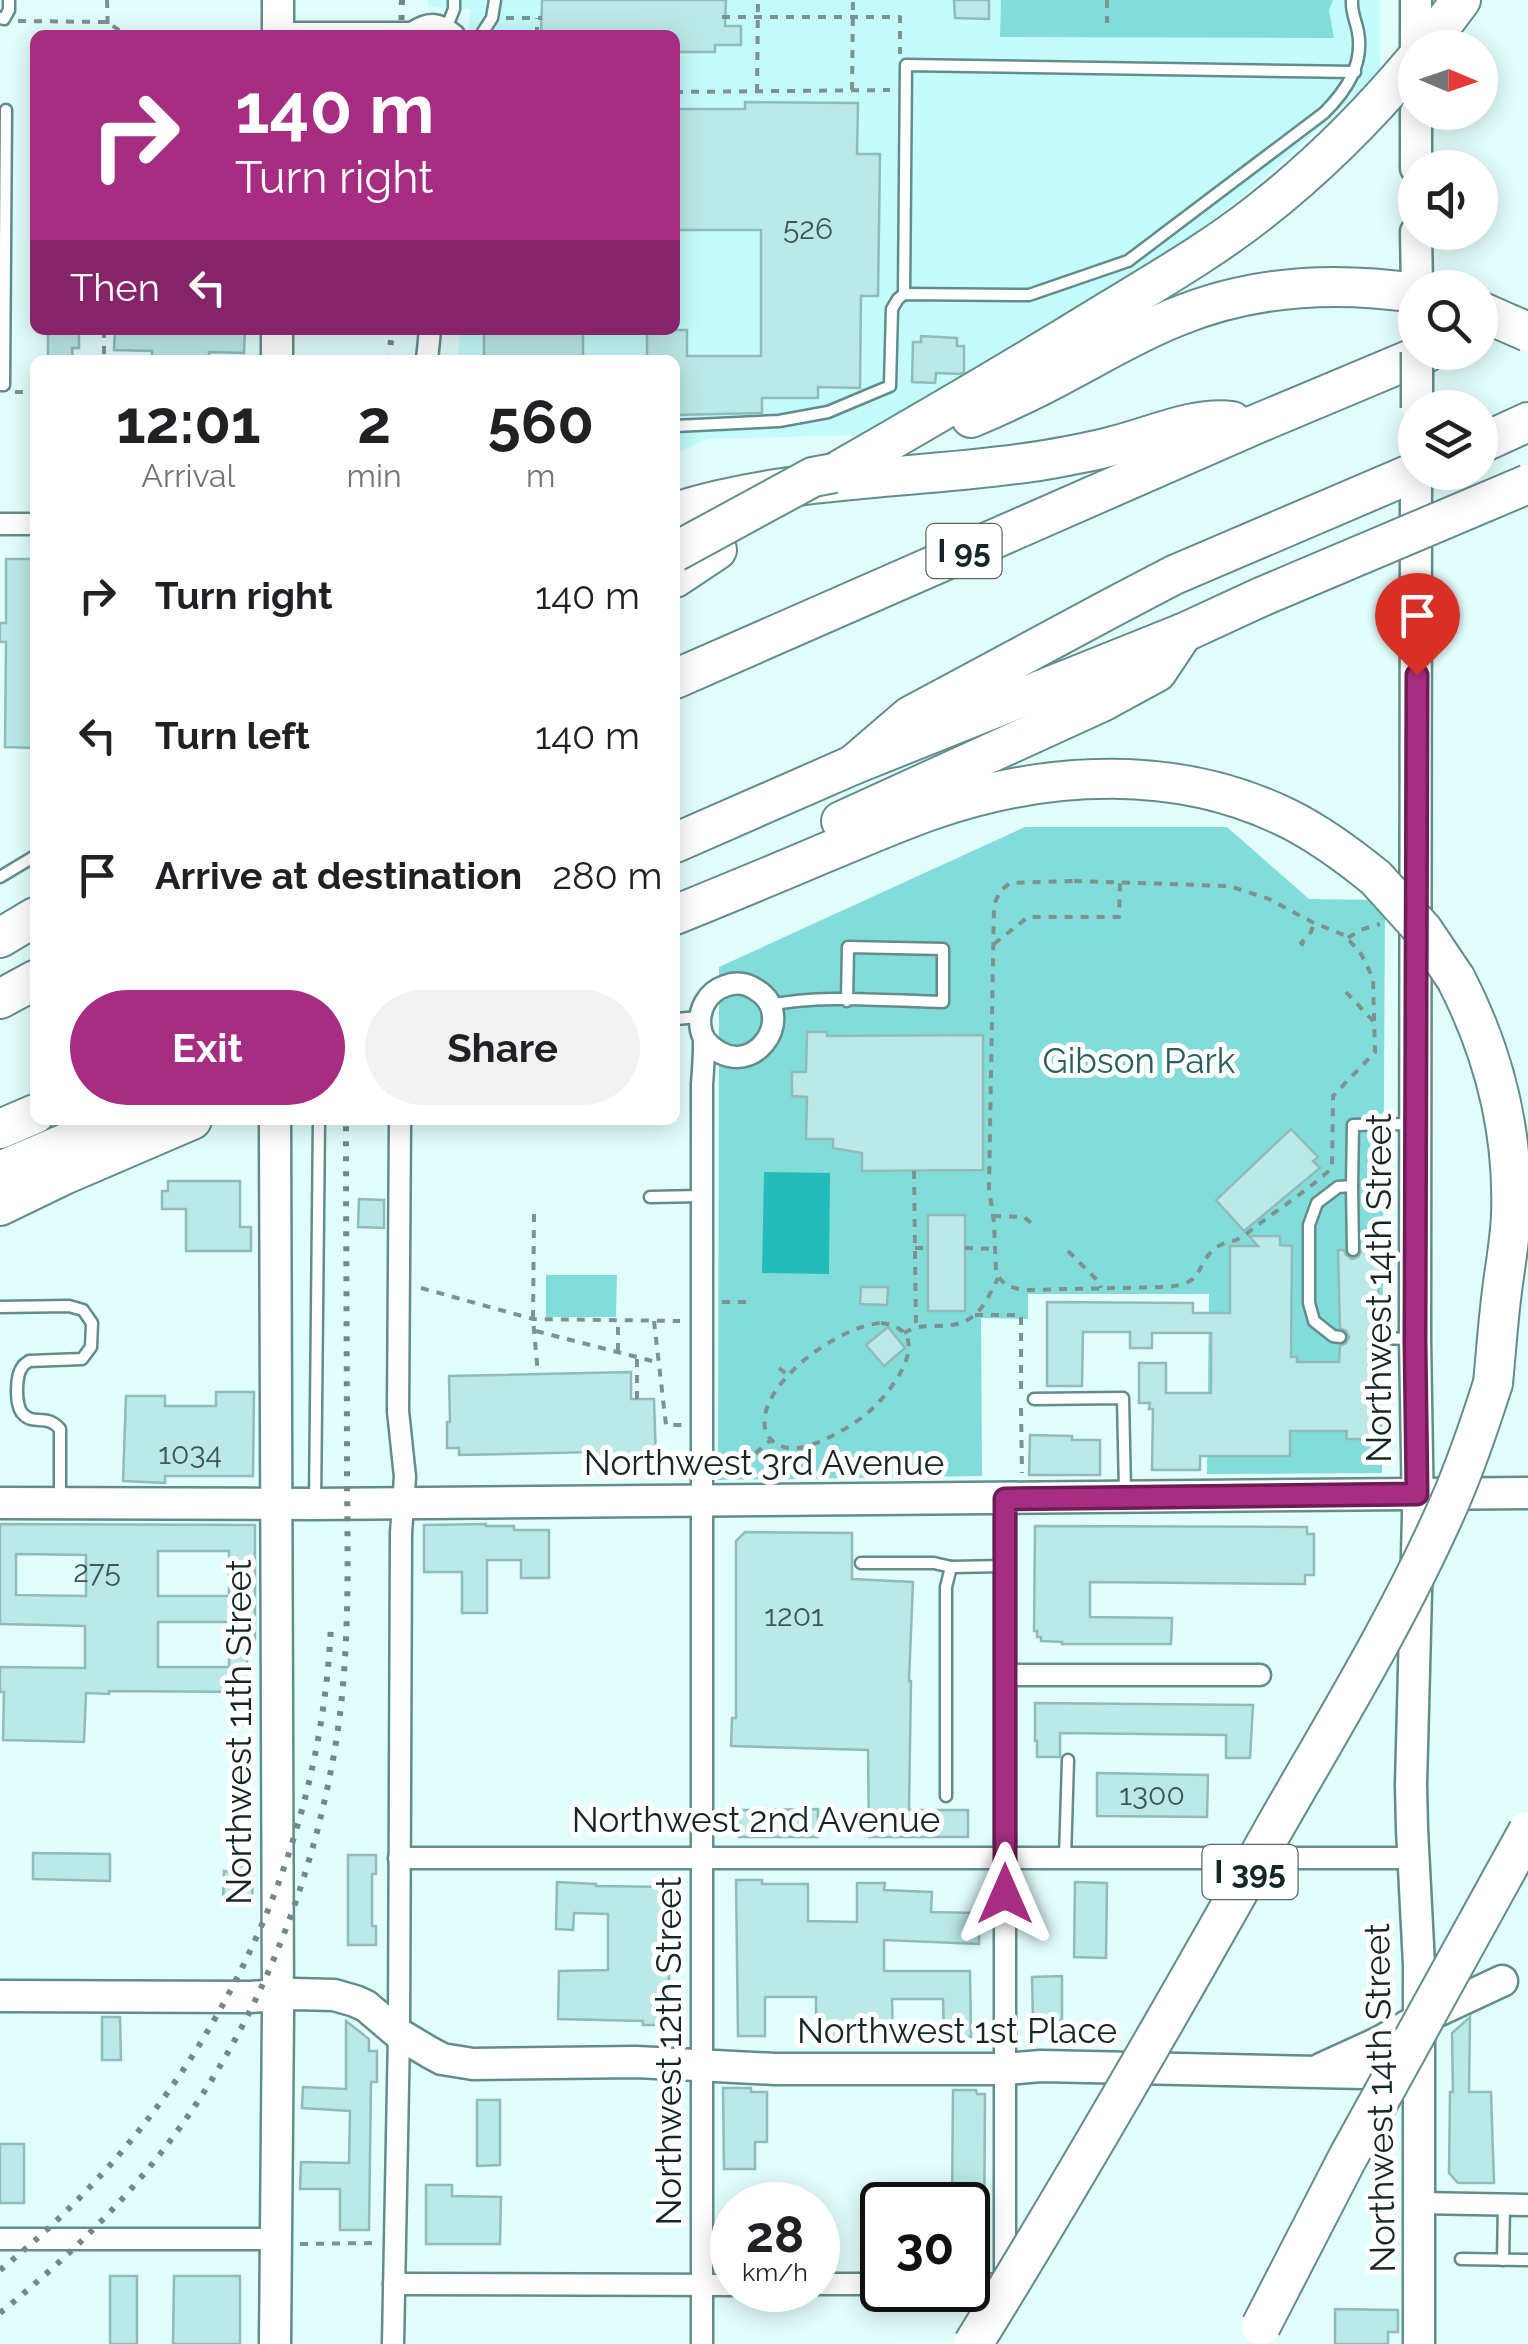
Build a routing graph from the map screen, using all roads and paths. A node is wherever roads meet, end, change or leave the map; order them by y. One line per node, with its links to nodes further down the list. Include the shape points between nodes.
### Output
1 (9, 0): 16 (lane)
2 (107, 0): 17 (path)
3 (278, 0): 21 (street)
4 (454, 0): 24 (lane)
5 (495, 0): 25 (lane)
6 (758, 0): 14 (path)
7 (853, 0): 15 (path)
8 (1106, 0): 18 (path)
9 (1352, 0): 30 (lane, via 1359,44)
10 (1416, 0): 27 (street)
11 (1461, 0): 28 (highway)
12 (505, 18): 26 (path, via 539,18)
13 (722, 18): 14 (path)
14 (758, 18): 15 (path); 35 (path)
15 (853, 18): 29 (path, via 900,17); 32 (path)
16 (6, 20): 17 (path)
17 (108, 22): 19 (path); 20 (path)
18 (1107, 23)
19 (108, 30)
20 (119, 30)
21 (278, 30)
22 (418, 30): 23 (street)
23 (447, 30)
24 (450, 30)
25 (484, 30)
26 (538, 30)
27 (1416, 30)
28 (1438, 30)
29 (900, 60)
30 (1354, 72): 39 (lane, via 1324,113 1128,260 1030,295); 39 (lane, via 906,65)
31 (1398, 80): 50 (highway, via 1254,217)
32 (852, 90): 33 (path); 35 (path)
33 (880, 90)
34 (680, 92): 35 (path)
35 (757, 92)
36 (6, 110): 37 (lane)
37 (3, 240): 45 (lane)
38 (1398, 289): 50 (highway, via 1306,286 1201,307 986,412)
39 (904, 294): 48 (lane, via 892,309 890,386 828,412)
40 (1528, 310): 42 (highway)
41 (1498, 319): 43 (highway, bridge)
42 (1498, 322)
43 (1528, 332)
44 (1398, 364): 47 (highway, I 95)
45 (0, 386)
46 (1528, 422): 49 (highway)
47 (1254, 424): 54 (highway, via 1213,419 1076,454 767,491); 60 (highway, I 95)
48 (680, 426)
49 (1498, 436)
50 (847, 465): 57 (highway, bridge); 58 (highway)
51 (1398, 480): 61 (highway, via 1174,575 910,716)
52 (1528, 484): 59 (highway, bridge)
53 (1416, 490): 85 (street, Northwest 14th Street)
54 (680, 510)
55 (0, 524): 56 (street)
56 (30, 524)
57 (680, 549)
58 (680, 575)
59 (1190, 630): 61 (highway); 66 (highway, via 1157,672 1100,703)
60 (680, 677)
61 (853, 765): 62 (highway)
62 (680, 841)
63 (30, 859): 64 (lane)
64 (0, 876)
65 (1120, 882): 70 (path, via 1229,886); 73 (path, via 1118,917 1028,917); 73 (path, via 1010,883 994,905)
66 (680, 889)
67 (680, 913): 110 (highway, bridge, via 936,809 1013,789 1131,778 1260,806 1318,835 1376,878 1456,979 1499,1088 1512,1181)
68 (30, 920): 71 (highway)
69 (1386, 922): 72 (path)
70 (1314, 923): 72 (path); 74 (path)
71 (0, 938)
72 (1348, 938): 82 (path, via 1373,978)
73 (994, 944): 99 (path, via 988,1188)
74 (1304, 946)
75 (30, 983): 77 (highway)
76 (1346, 992): 82 (path)
77 (0, 998)
78 (847, 1000): 78 (lane, via 943,1002 944,949 848,948); 79 (lane)
79 (770, 1006): 80 (street, via 754,988 730,984 710,995); 83 (street, via 772,1030 748,1056 723,1055)
80 (700, 1017): 81 (lane); 83 (street, Northwest 12th Street)
81 (680, 1018)
82 (1374, 1022): 109 (path, via 1375,1052 1334,1096 1332,1168 1243,1237 1214,1250 1190,1282)
83 (704, 1039): 95 (street, Northwest 12th Street)
84 (30, 1116): 91 (highway)
85 (1416, 1124): 94 (lane, via 1354,1125); 124 (street, Northwest 14th Street)
86 (108, 1125): 92 (highway)
87 (180, 1125): 97 (highway)
88 (275, 1125): 144 (street, Northwest 11th Street)
89 (319, 1125): 145 (lane)
90 (400, 1125): 142 (street)
91 (0, 1129)
92 (0, 1171)
93 (914, 1171): 101 (path)
94 (1352, 1186): 105 (lane); 122 (lane, via 1338,1187 1317,1203 1310,1225 1309,1303 1314,1321)
95 (702, 1196): 96 (lane); 140 (street, Northwest 12th Street)
96 (650, 1197)
97 (0, 1206)
98 (534, 1214): 115 (path)
99 (993, 1216): 100 (path, via 1024,1217); 104 (path)
100 (1037, 1228)
101 (914, 1248): 102 (path); 119 (path)
102 (928, 1248)
103 (966, 1248): 104 (path)
104 (994, 1248): 107 (path)
105 (1353, 1250)
106 (1068, 1251): 109 (path)
107 (998, 1278): 109 (path, via 1016,1289); 114 (path)
108 (422, 1288): 115 (path)
109 (1101, 1288)
110 (1515, 1293): 186 (highway, I 395, bridge, via 1474,1441 1431,1543 1164,2024)
111 (722, 1302): 112 (path)
112 (746, 1302)
113 (0, 1306): 143 (lane, via 76,1307 92,1323 91,1347 82,1360 29,1361 19,1375 24,1415 60,1429)
114 (975, 1315): 119 (path, via 962,1324); 136 (path, via 1022,1315)
115 (534, 1320): 116 (path); 120 (path)
116 (618, 1321): 117 (path); 125 (path)
117 (654, 1321): 118 (path); 127 (path)
118 (680, 1321)
119 (916, 1327): 121 (path)
120 (536, 1331): 125 (path); 129 (path)
121 (904, 1333): 130 (path, via 881,1323 850,1331); 134 (path, via 906,1362 883,1398 860,1418 801,1448 783,1449)
122 (1340, 1337)
123 (1378, 1338): 124 (lane)
124 (1415, 1340): 137 (street, Northwest 14th Street)
125 (618, 1352): 126 (path)
126 (637, 1357): 127 (path); 131 (path)
127 (660, 1364): 133 (path, via 666,1425)
128 (779, 1368): 130 (path)
129 (538, 1374)
130 (789, 1376): 134 (path, via 766,1410)
131 (637, 1399)
132 (1034, 1399): 139 (lane, via 1123,1398)
133 (684, 1425)
134 (771, 1440): 135 (path)
135 (731, 1474)
136 (1013, 1488): 139 (street, Northwest 3rd Avenue); 140 (street, Northwest 3rd Avenue); 147 (street)
137 (1417, 1494): 138 (street, Northwest 3rd Avenue); 139 (street, Northwest 3rd Avenue); 158 (street, Northwest 14th Street)
138 (1528, 1494)
139 (1125, 1497)
140 (702, 1501): 142 (street, Northwest 3rd Avenue); 155 (street, Northwest 12th Street)
141 (0, 1503): 143 (street, Northwest 3rd Avenue)
142 (403, 1503): 145 (street, Northwest 3rd Avenue); 154 (street)
143 (60, 1504): 144 (street, Northwest 3rd Avenue)
144 (276, 1504): 145 (street, Northwest 3rd Avenue); 161 (street, Northwest 11th Street)
145 (315, 1504)
146 (861, 1563): 148 (lane)
147 (1005, 1566): 148 (lane); 149 (street)
148 (951, 1567): 152 (lane)
149 (1006, 1675): 150 (street); 156 (street)
150 (1260, 1675)
151 (1068, 1760): 157 (lane)
152 (946, 1796)
153 (1528, 1830): 182 (highway, bridge)
154 (399, 1858): 155 (street, Northwest 2nd Avenue); 164 (street)
155 (702, 1858): 156 (street, Northwest 2nd Avenue); 165 (street, Northwest 12th Street)
156 (1005, 1858): 157 (street, Northwest 2nd Avenue); 166 (street)
157 (1065, 1858): 158 (street, Northwest 2nd Avenue)
158 (1413, 1858): 159 (street, Northwest 14th Street)
159 (1419, 1965): 160 (street, Northwest 1st Place); 163 (street, Northwest 14th Street)
160 (1515, 1980): 163 (street, Northwest 1st Place)
161 (278, 1995): 162 (street); 164 (street, via 343,1997 366,2006); 173 (street, Northwest 11th Street)
162 (0, 1996)
163 (1418, 2020): 167 (street, Northwest 1st Place); 168 (street, Northwest 14th Street)
164 (399, 2034): 165 (street, Northwest 1st Place, via 459,2063); 178 (street)
165 (703, 2066): 166 (street, Northwest 1st Place); 179 (street, Northwest 12th Street)
166 (1005, 2069): 167 (street, Northwest 1st Place); 181 (street, via 1005,2285)
167 (1314, 2072): 168 (street)
168 (1419, 2074): 169 (street, Northwest 14th Street)
169 (1420, 2204): 170 (street); 187 (street, Northwest 14th Street)
170 (1504, 2204): 171 (street); 176 (lane)
171 (1528, 2204)
172 (0, 2239): 173 (street)
173 (286, 2241): 174 (path); 183 (street, Northwest 11th Street)
174 (379, 2243)
175 (1461, 2259): 176 (lane)
176 (1504, 2260): 177 (lane)
177 (1528, 2260)
178 (394, 2284): 179 (street); 184 (street)
179 (702, 2285): 180 (street); 185 (street, Northwest 12th Street)
180 (710, 2285)
181 (990, 2285)
182 (1253, 2338)
183 (275, 2344)
184 (393, 2344)
185 (702, 2344)
186 (972, 2344)
187 (1419, 2344)

